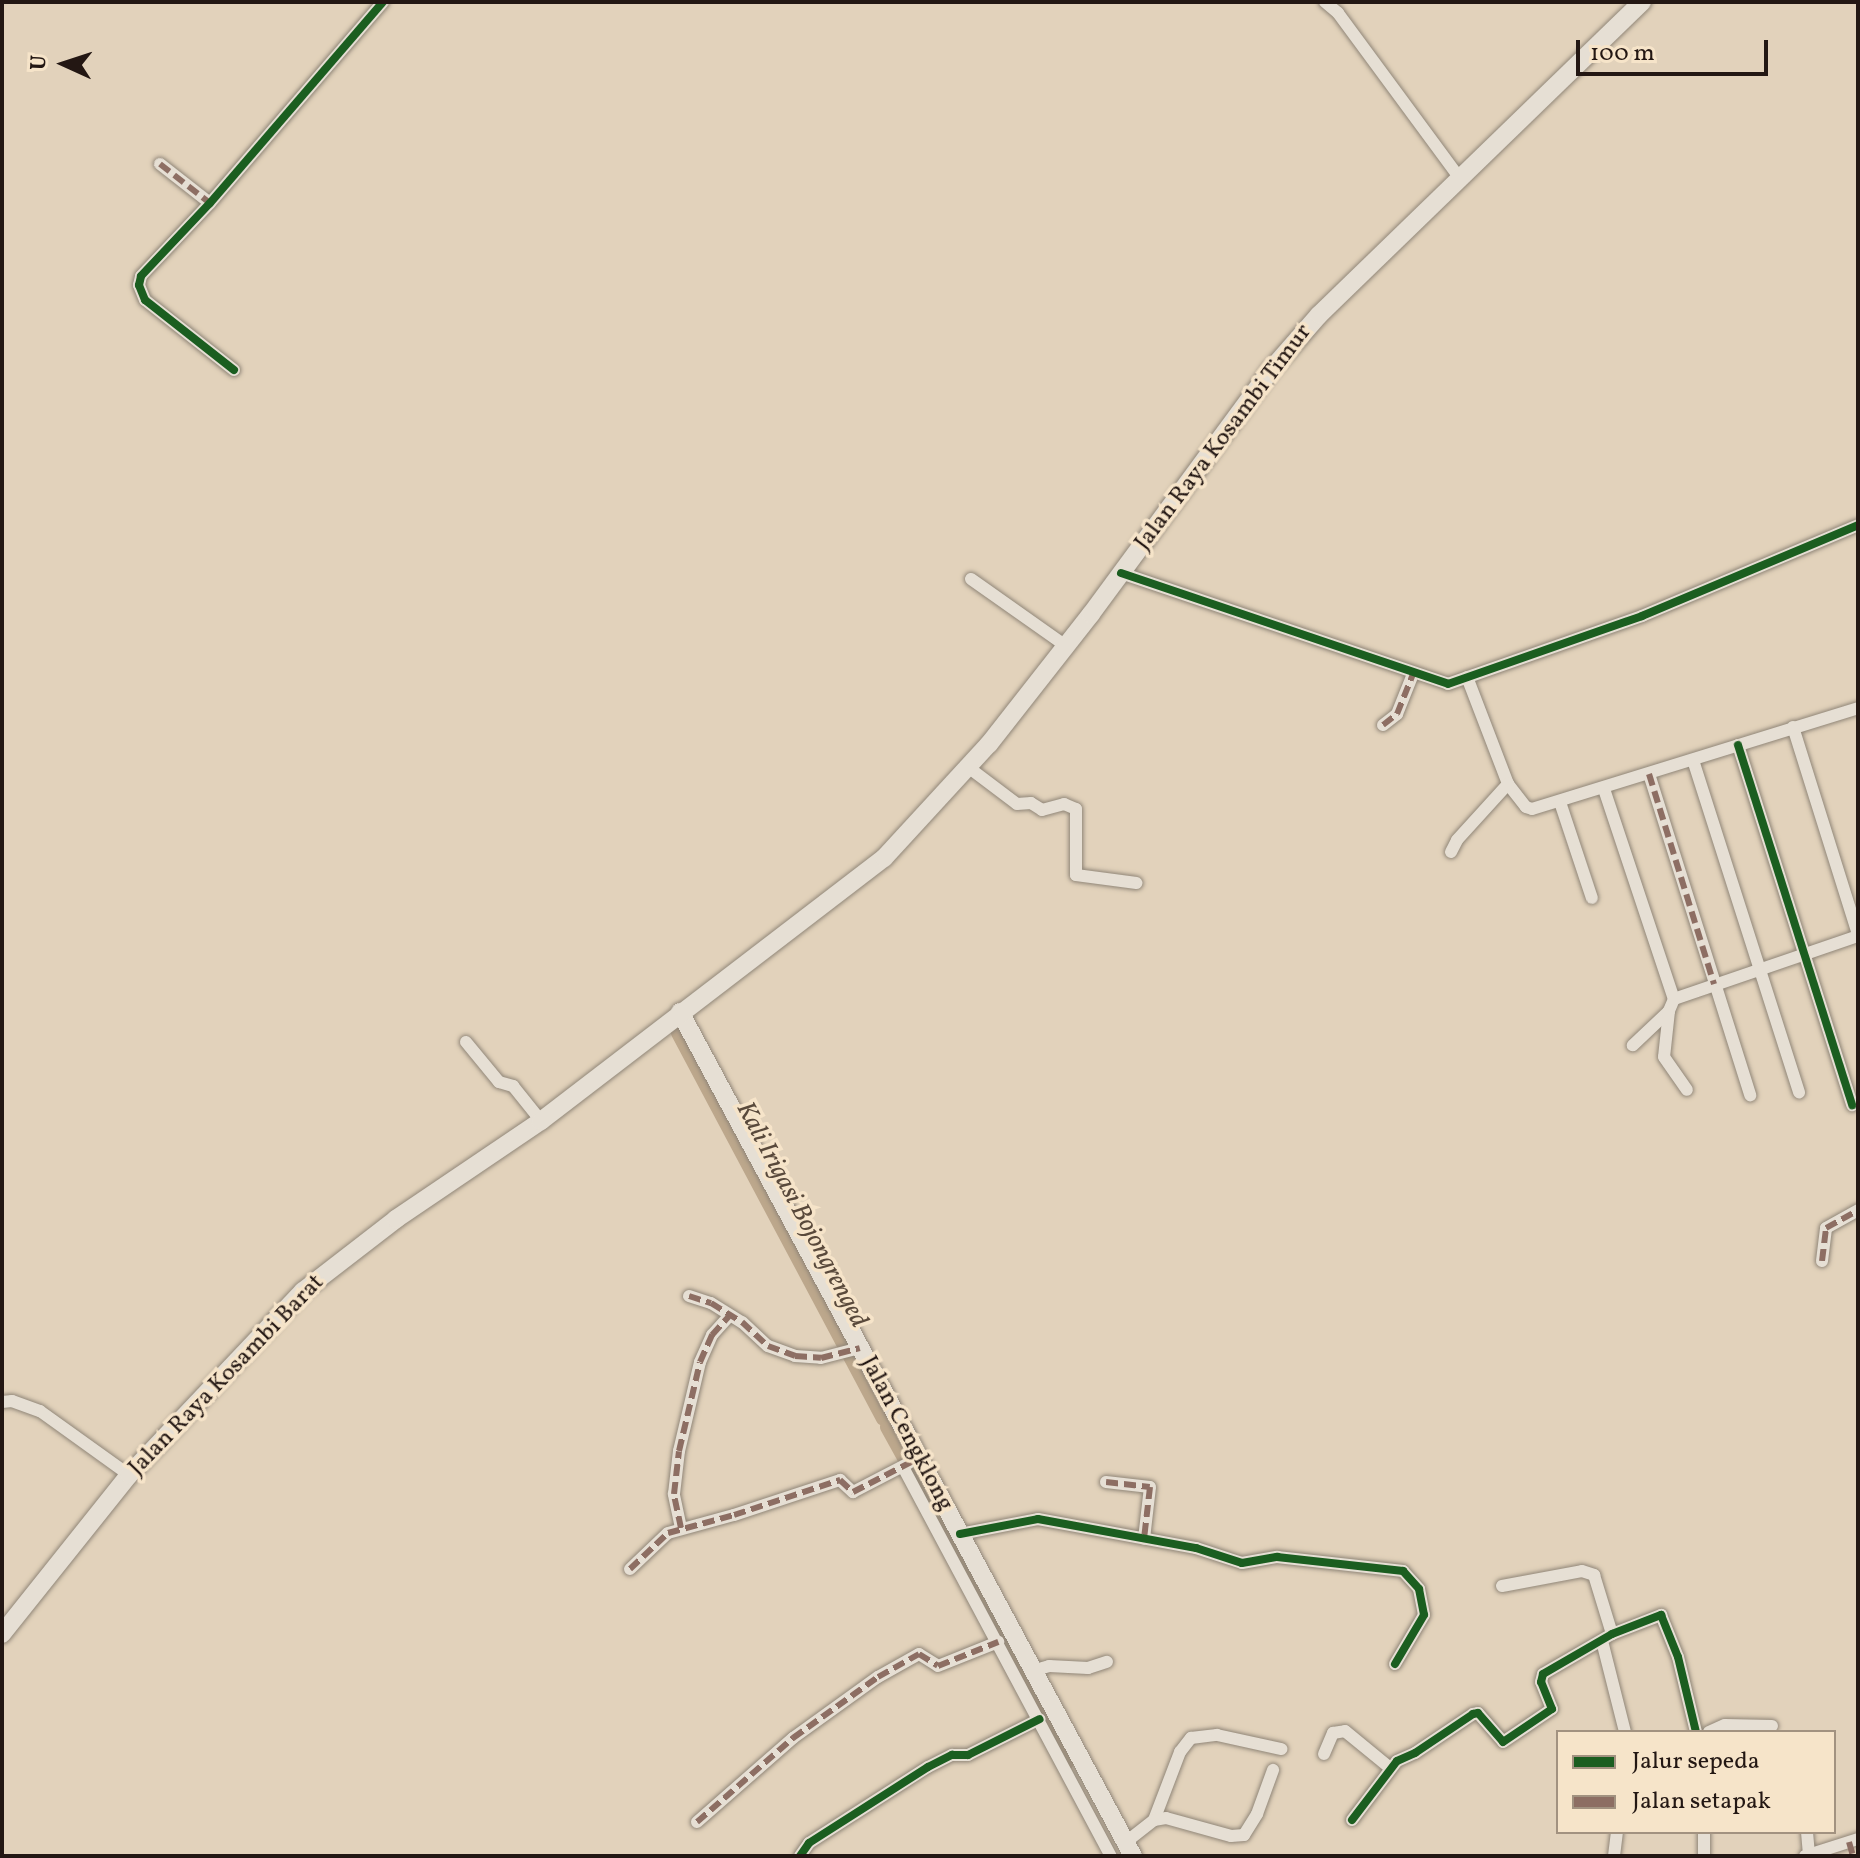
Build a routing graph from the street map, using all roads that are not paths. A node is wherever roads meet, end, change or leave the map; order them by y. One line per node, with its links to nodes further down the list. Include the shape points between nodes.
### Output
1 (383, 2): 6 (street)
2 (1325, 2): 5 (street)
3 (1642, 2): 5 (main road, Jalan Raya Kosambi Timur)
4 (160, 164): 6 (street)
5 (1459, 177): 9 (main road, Jalan Raya Kosambi Timur, via 1355,277 1270,371)
6 (210, 203): 7 (street, via 141,276 139,285 145,300)
7 (234, 370)
8 (1858, 525): 13 (street, via 1642,616)
9 (1121, 573): 11 (main road, Jalan Raya Kosambi Timur); 12 (street)
10 (971, 579): 11 (street)
11 (1066, 646): 19 (main road, Jalan Raya Kosambi Timur)
12 (1413, 674): 13 (street, via 1444,683); 15 (street, via 1397,714)
13 (1467, 677): 21 (street)
14 (1858, 709): 16 (street)
15 (1383, 725)
16 (1793, 727): 17 (street); 27 (street)
17 (1738, 745): 18 (street); 28 (street)
18 (1693, 760): 20 (street); 29 (street)
19 (968, 767): 25 (street, via 1017,804 1076,809 1076,875); 32 (main road, Jalan Raya Kosambi Timur, via 884,858)
20 (1649, 774): 22 (street); 30 (street)
21 (1508, 784): 23 (street, via 1526,807); 24 (street)
22 (1604, 789): 23 (street); 31 (street)
23 (1560, 802): 26 (street)
24 (1451, 852)
25 (1136, 883)
26 (1592, 898)
27 (1858, 935): 28 (street)
28 (1805, 954): 29 (street); 38 (street)
29 (1759, 969): 30 (street); 36 (street)
30 (1714, 984): 31 (street); 37 (street)
31 (1671, 1005): 34 (street); 35 (street, via 1664,1057)
32 (680, 1012): 39 (main road, Jalan Raya Kosambi Barat); 44 (main road, Jalan Cengklong)
33 (466, 1042): 39 (street)
34 (1633, 1045)
35 (1687, 1090)
36 (1799, 1093)
37 (1750, 1095)
38 (1852, 1105)
39 (541, 1121): 47 (main road, Jalan Raya Kosambi Barat, via 396,1219 303,1291)
40 (1858, 1210): 41 (street, via 1826,1228)
41 (1822, 1261)
42 (689, 1296): 43 (street)
43 (729, 1316): 44 (street, via 768,1346 795,1356 810,1359); 49 (street, via 712,1335 700,1362 679,1451 674,1494)
44 (852, 1351): 46 (main road, Jalan Cengklong)
45 (2, 1402): 47 (street, via 40,1411)
46 (911, 1462): 49 (street, via 853,1492 840,1480); 50 (main road, Jalan Cengklong); 56 (street)
47 (129, 1475): 54 (main road, Jalan Raya Kosambi Barat)
48 (1106, 1482): 51 (street, via 1150,1487)
49 (681, 1528): 52 (street, via 660,1537)
50 (960, 1534): 51 (street, via 1038,1519); 59 (main road, Jalan Cengklong)
51 (1144, 1539): 58 (street, via 1242,1563 1277,1557 1403,1571 1419,1589 1424,1615)
52 (630, 1569)
53 (1502, 1586): 55 (street, via 1582,1571 1594,1575)
54 (2, 1634)
55 (1607, 1637): 63 (street); 64 (street, via 1661,1615 1678,1657); 68 (street, via 1543,1674 1552,1709 1503,1742 1478,1713 1473,1714)
56 (998, 1642): 60 (street); 73 (street, via 938,1666 919,1654 878,1677 793,1738)
57 (1107, 1662): 59 (street)
58 (1395, 1664)
59 (1032, 1671): 60 (main road, Jalan Cengklong)
60 (1035, 1692): 61 (street); 70 (main road, Jalan Cengklong)
61 (1040, 1719): 70 (street); 80 (street, via 968,1755 952,1755 928,1767 809,1843)
62 (1772, 1726): 65 (street, via 1725,1725)
63 (1625, 1730)
64 (1696, 1730)
65 (1714, 1730)
66 (1281, 1749): 71 (street, via 1217,1735 1191,1738 1180,1752)
67 (1324, 1754): 68 (street, via 1333,1733 1345,1731)
68 (1389, 1767): 72 (street)
69 (1273, 1770): 71 (street, via 1244,1835 1231,1836 1180,1819)
70 (1077, 1772): 78 (main road, Jalan Cengklong); 81 (street)
71 (1154, 1820): 78 (street)
72 (1352, 1820)
73 (697, 1822)
74 (1617, 1834): 82 (street)
75 (1704, 1834): 83 (street)
76 (1807, 1834): 79 (street)
77 (1854, 1840): 79 (street); 84 (street)
78 (1130, 1852)
79 (1807, 1855)
80 (800, 1856)
81 (1111, 1856)
82 (1614, 1856)
83 (1704, 1856)
84 (1853, 1856)

